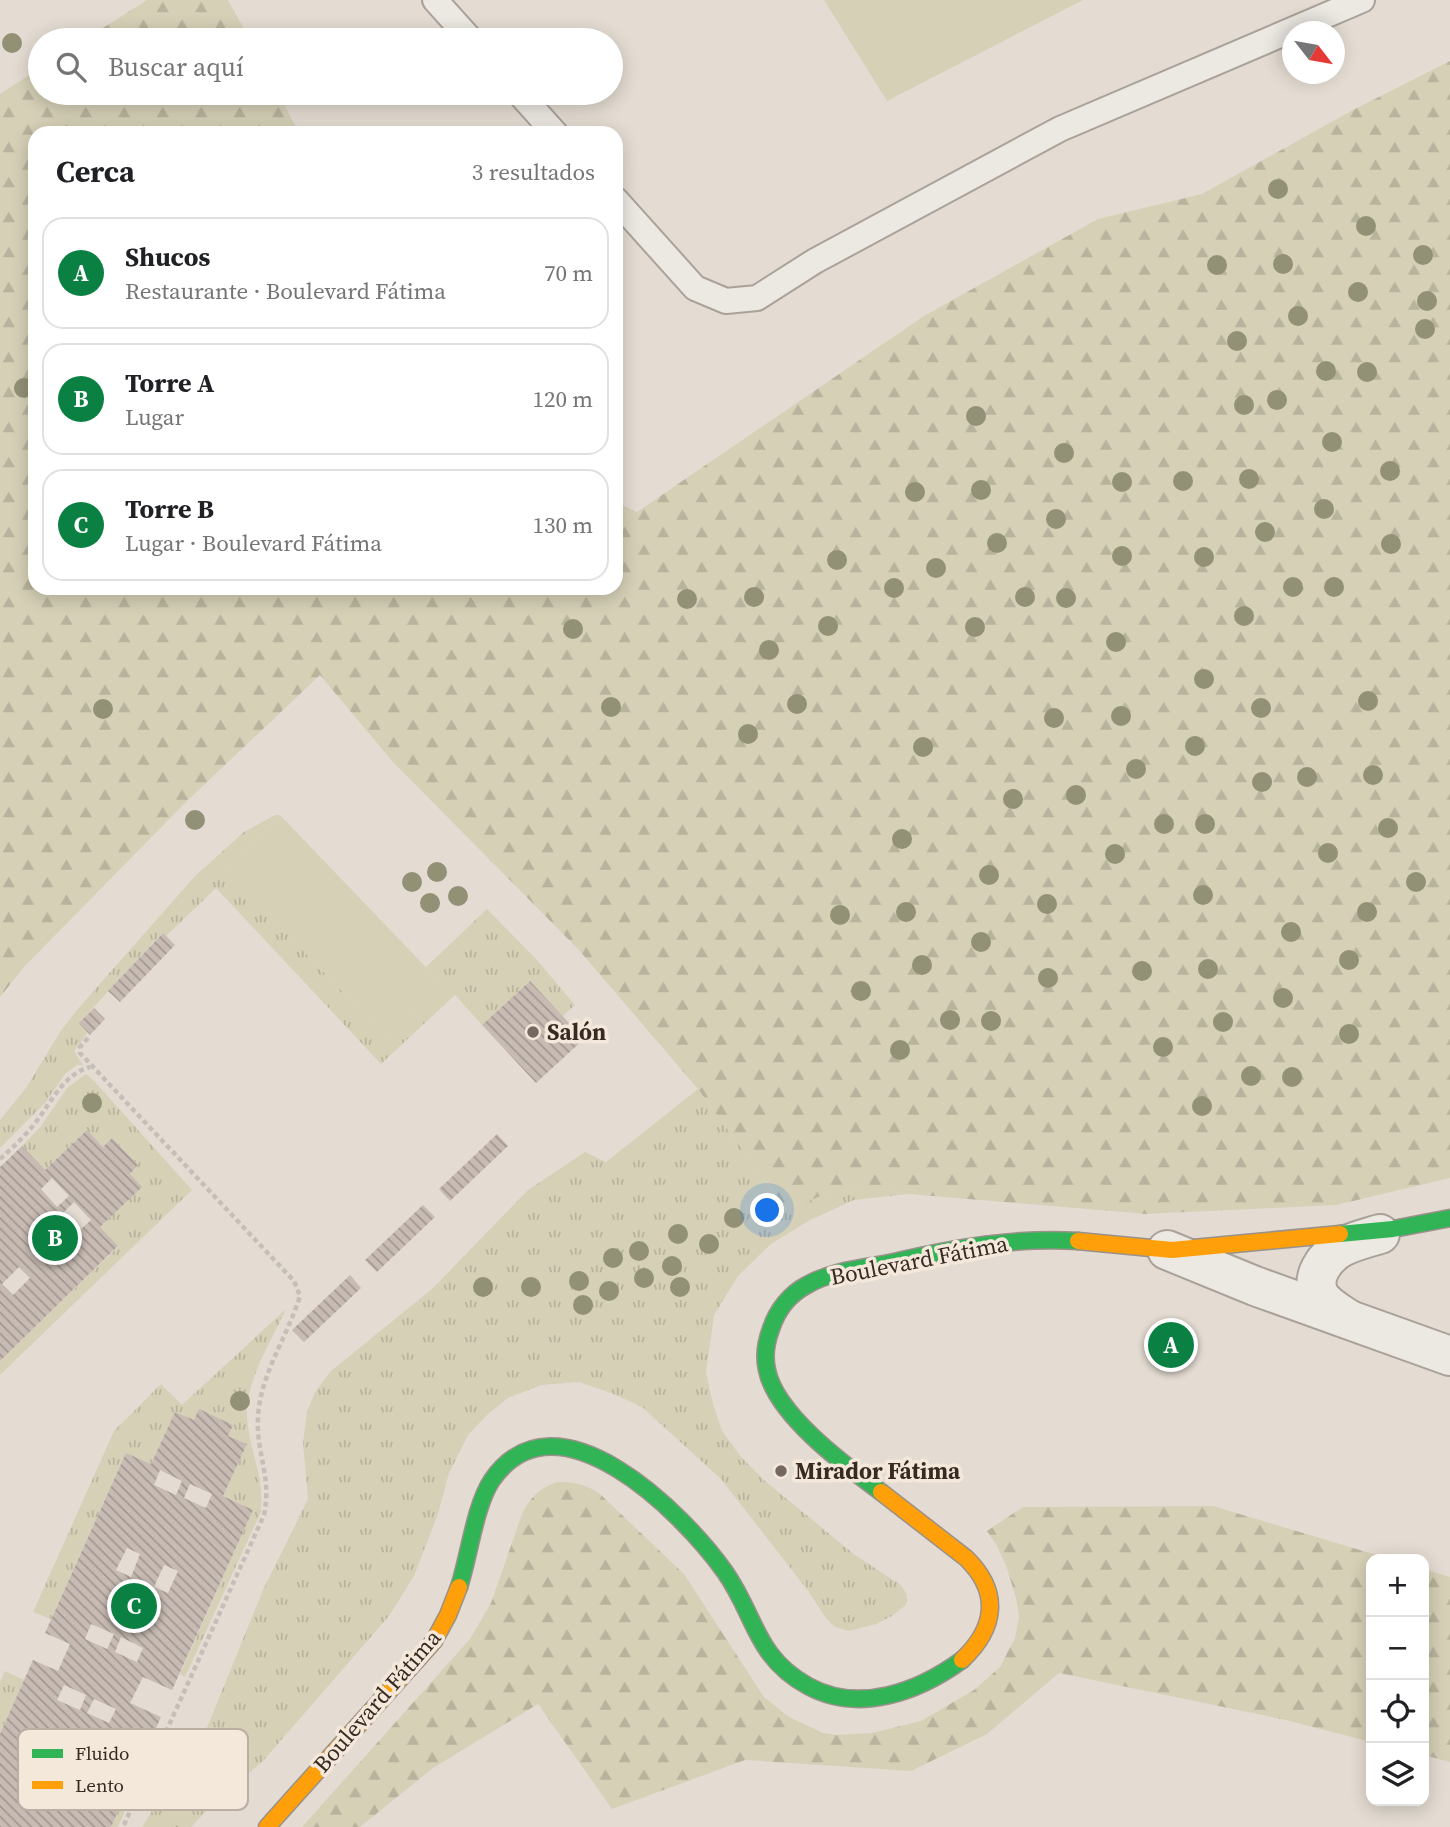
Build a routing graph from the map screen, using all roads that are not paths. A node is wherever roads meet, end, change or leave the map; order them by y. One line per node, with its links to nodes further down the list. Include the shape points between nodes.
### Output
1 (435, 0): 3 (lane)
2 (1362, 0): 6 (lane, via 1060,129 815,261 757,298 726,300 695,288)
3 (460, 28)
4 (530, 105): 5 (lane)
5 (549, 126)
6 (623, 208)
7 (1450, 1218): 8 (street, Boulevard Fátima)
8 (1398, 1228): 9 (street, Boulevard Fátima); 10 (street, via 1342,1248 1322,1266 1317,1284 1321,1297)
9 (1167, 1250): 10 (street, Boulevard Fátima); 12 (street, Boulevard Fátima, via 1092,1241 1028,1240 934,1253 821,1279 801,1288 773,1321 766,1368 786,1407 837,1455 967,1558 985,1581 991,1603 988,1624 963,1662 878,1699 843,1699 815,1691 768,1653 722,1568 642,1486 621,1469 588,1453 536,1448 506,1464 485,1489 458,1594 434,1641)
10 (1350, 1321): 11 (street, Boulevard Fátima)
11 (1450, 1356)
12 (267, 1827)

